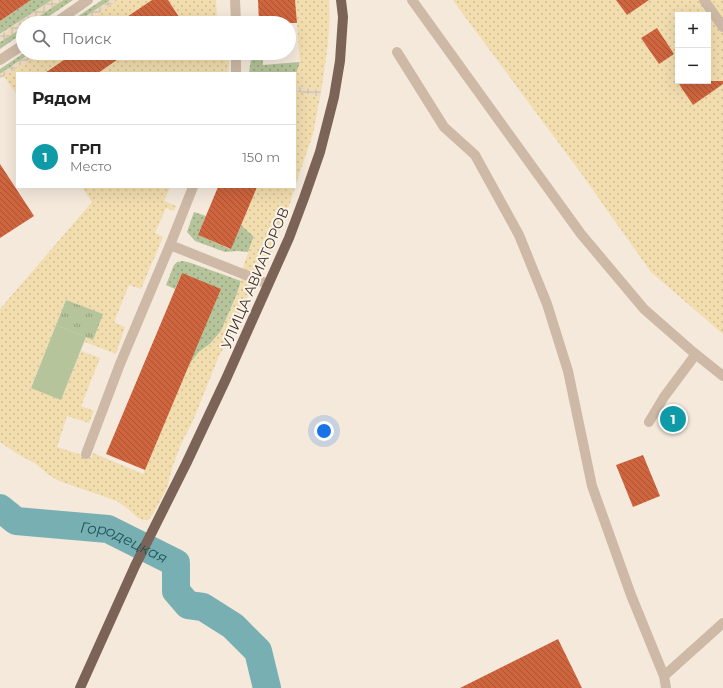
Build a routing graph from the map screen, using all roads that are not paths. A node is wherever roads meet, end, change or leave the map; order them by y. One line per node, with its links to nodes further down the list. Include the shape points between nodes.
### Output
1 (88, 0): 6 (street)
2 (235, 0): 7 (street)
3 (341, 0): 16 (main road, УЛИЦА АВИАТОРОВ, via 343,18 340,61 320,152 289,238)
4 (412, 0): 17 (street, via 581,234 644,309)
5 (704, 0): 8 (street)
6 (65, 16)
7 (236, 16)
8 (723, 27)
9 (16, 50): 11 (street)
10 (397, 52): 22 (street, via 444,127 475,155 519,235 547,304 565,364 592,486 631,595)
11 (0, 60)
12 (236, 60): 13 (street)
13 (236, 72)
14 (193, 188): 15 (street)
15 (170, 245): 16 (street); 20 (street, via 120,364)
16 (268, 284): 23 (main road, УЛИЦА АВИАТОРОВ, via 226,379 135,566)
17 (696, 354): 18 (street); 19 (street, via 664,396)
18 (723, 376)
19 (649, 422)
20 (86, 454)
21 (723, 623): 22 (street)
22 (664, 676): 24 (street)
23 (80, 688)
24 (666, 688)

